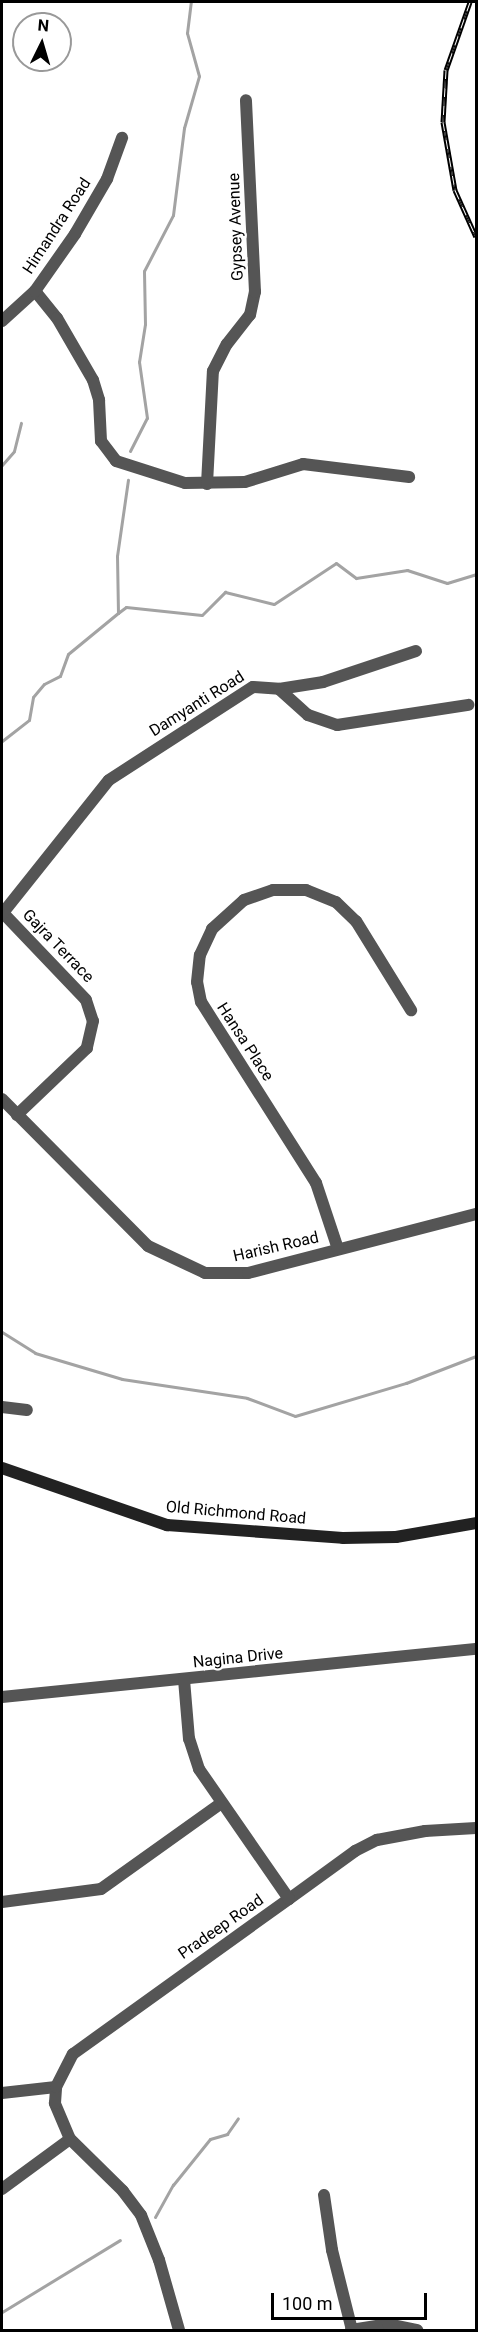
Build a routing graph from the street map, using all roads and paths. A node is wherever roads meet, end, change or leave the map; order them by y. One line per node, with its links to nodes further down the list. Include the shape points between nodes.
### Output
1 (246, 100): 6 (street, Gypsey Avenue, via 255,292 250,315 227,344 213,371)
2 (122, 138): 3 (street, Himandra Road, via 117,157 92,206)
3 (35, 291): 4 (street, Himandra Road); 6 (street, via 57,318 93,380 99,400 101,441 109,456 150,474)
4 (2, 321)
5 (409, 477): 6 (street, via 303,464 245,482)
6 (207, 484)
7 (416, 651): 8 (street, Damyanti Road, via 322,682)
8 (279, 689): 9 (street, via 308,715 337,725); 10 (street, Damyanti Road, via 253,687 109,780)
9 (468, 705)
10 (2, 913): 13 (street, Gajra Terrace, via 86,1000 93,1022 87,1048)
11 (411, 1010): 15 (street, Hansa Place, via 356,921 336,902 306,890 273,890 244,900 220,918 200,955 197,982 201,1002 316,1183)
12 (2, 1099): 13 (street, Harish Road)
13 (17, 1115): 15 (street, Harish Road, via 148,1246 191,1268 222,1274 248,1273)
14 (477, 1214): 15 (street, Harish Road)
15 (338, 1249)
16 (2, 1407): 17 (street)
17 (27, 1410)
18 (2, 1468): 19 (street, Old Richmond Road, via 166,1526 343,1538 396,1537)
19 (477, 1523)
20 (477, 1649): 21 (street, Nagina Drive)
21 (184, 1680): 22 (street, Nagina Drive); 23 (street, Pradeep Road, via 193,1756)
22 (2, 1697)
23 (220, 1804): 25 (street, Pradeep Road); 26 (street, via 102,1889)
24 (477, 1828): 25 (street, via 425,1831 377,1840 355,1851)
25 (289, 1899): 27 (street, Pradeep Road, via 89,2040 73,2054)
26 (2, 1902)
27 (56, 2087): 28 (street); 29 (street, via 58,2116)
28 (2, 2093)
29 (70, 2139): 30 (street); 33 (street, via 123,2191 141,2215 159,2260)
30 (2, 2188)
31 (324, 2195): 32 (street, via 332,2250)
32 (352, 2330): 34 (street, via 388,2324)
33 (179, 2331)
34 (417, 2331)

